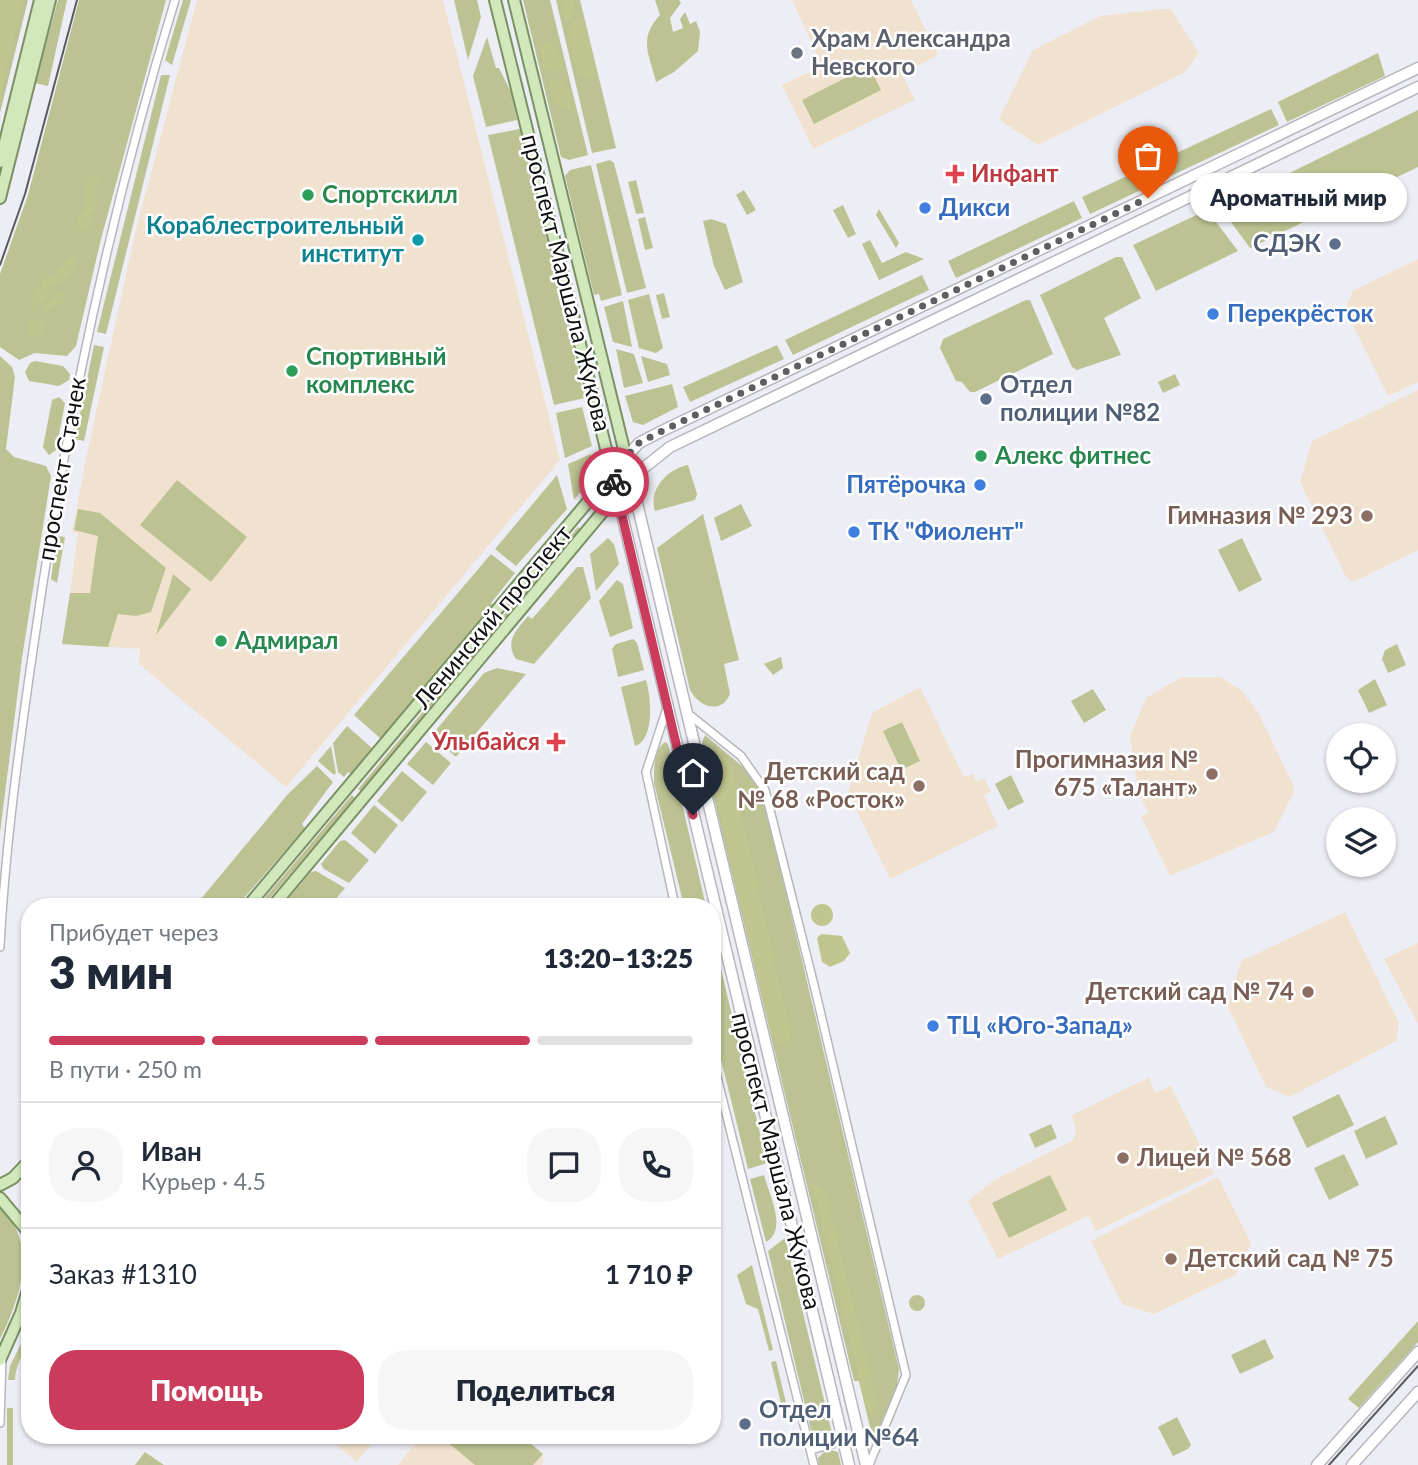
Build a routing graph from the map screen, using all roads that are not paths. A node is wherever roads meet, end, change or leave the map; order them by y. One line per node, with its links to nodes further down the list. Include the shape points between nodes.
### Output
1 (40, 0): 8 (main road)
2 (50, 0): 9 (main road)
3 (175, 0): 21 (street, проспект Стачек, via 108,242 61,466 15,788)
4 (495, 0): 11 (main road, проспект Маршала Жукова)
5 (514, 0): 10 (main road, проспект Маршала Жукова)
6 (1418, 68): 10 (main road, Ленинский проспект, via 662,431)
7 (1418, 87): 12 (main road, Ленинский проспект, via 670,447)
8 (0, 162)
9 (0, 198)
10 (626, 455): 11 (main road, Ленинский проспект); 12 (main road, проспект Маршала Жукова)
11 (611, 473): 13 (main road, проспект Маршала Жукова); 16 (main road, Ленинский проспект)
12 (631, 478): 13 (main road, Ленинский проспект); 15 (main road, проспект Маршала Жукова)
13 (617, 497): 14 (main road, проспект Маршала Жукова); 17 (main road, Ленинский проспект)
14 (667, 708): 18 (street, via 646,772); 19 (main road, проспект Маршала Жукова)
15 (685, 711): 36 (main road, проспект Маршала Жукова); 36 (street, via 741,756 765,790 814,985 906,1375)
16 (255, 898)
17 (280, 898)
18 (674, 898)
19 (713, 898)
20 (721, 933): 32 (main road, проспект Маршала Жукова)
21 (0, 947)
22 (721, 1093): 33 (street)
23 (21, 1170): 24 (main road)
24 (0, 1185)
25 (0, 1198): 26 (main road)
26 (21, 1223)
27 (21, 1314): 29 (main road)
28 (1418, 1352): 37 (main road)
29 (1, 1358): 31 (street)
30 (1418, 1392): 38 (main road)
31 (0, 1423)
32 (843, 1441): 33 (street); 35 (main road, проспект Маршала Жукова)
33 (811, 1450): 34 (street)
34 (814, 1465)
35 (849, 1465)
36 (867, 1465)
37 (1317, 1465)
38 (1352, 1465)

